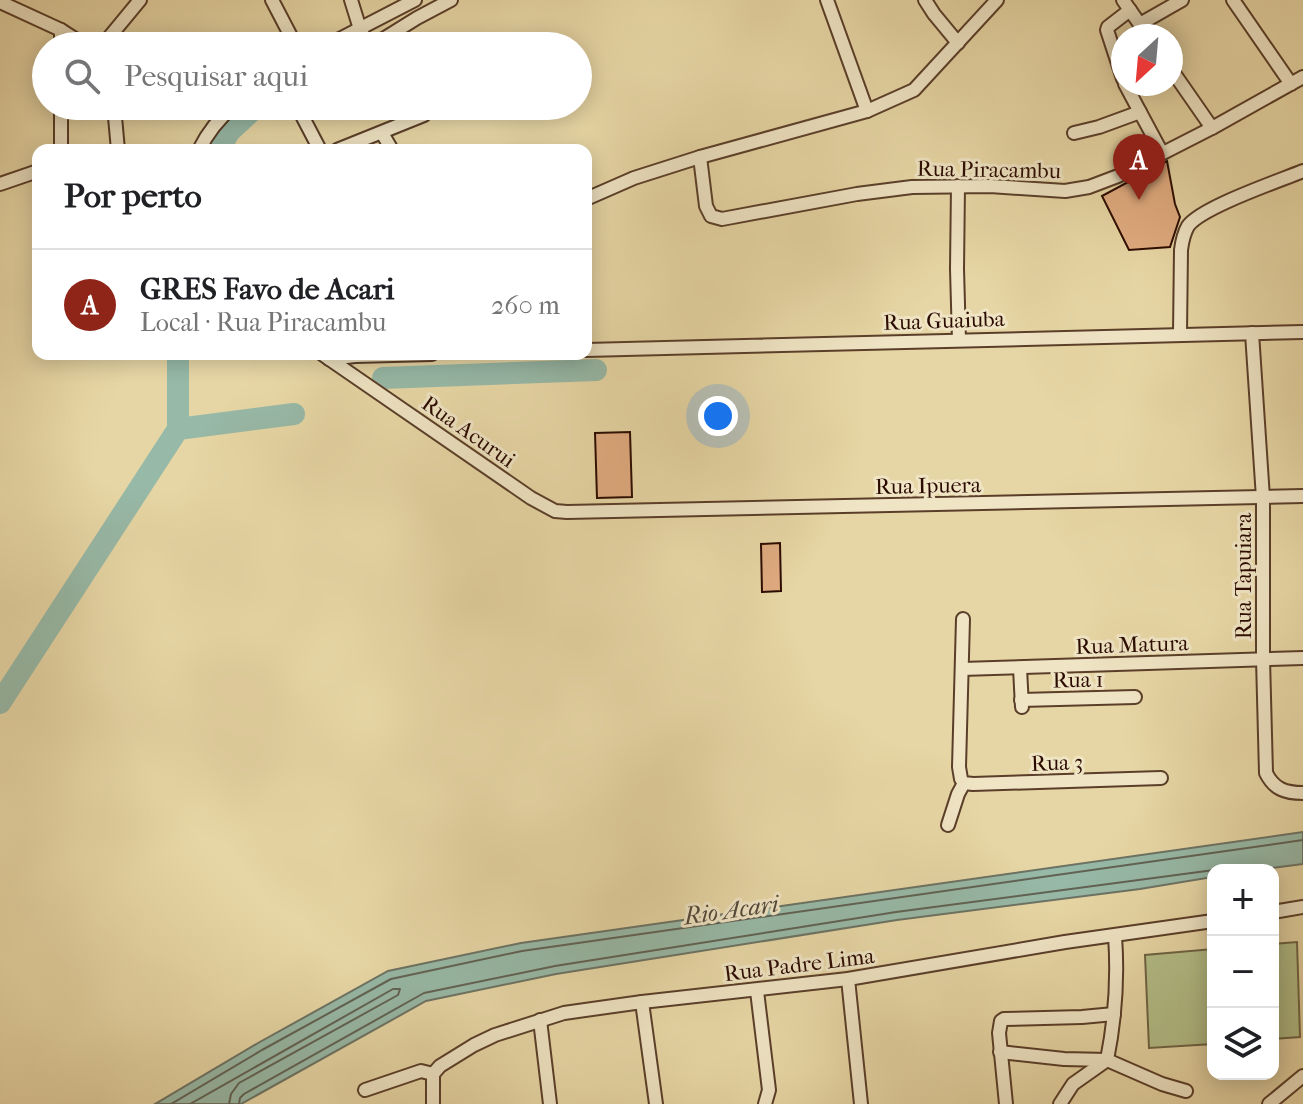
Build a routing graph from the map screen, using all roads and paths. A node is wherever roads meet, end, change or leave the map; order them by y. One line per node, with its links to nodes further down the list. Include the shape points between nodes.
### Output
1 (140, 0): 18 (street)
2 (272, 0): 19 (street)
3 (351, 0): 15 (street)
4 (415, 0): 15 (street)
5 (451, 0): 22 (street)
6 (827, 0): 28 (street)
7 (925, 0): 24 (street)
8 (997, 0): 24 (street)
9 (1182, 0): 14 (street)
10 (1233, 0): 25 (street)
11 (0, 2): 12 (street)
12 (19, 5): 16 (street)
13 (1127, 5): 14 (street); 23 (street, via 1108,27)
14 (1140, 24)
15 (360, 29): 20 (street); 21 (street)
16 (61, 30): 17 (street)
17 (64, 32)
18 (114, 32)
19 (289, 32)
20 (354, 32)
21 (362, 32)
22 (400, 32)
23 (1111, 42)
24 (958, 43): 28 (street, via 914,90)
25 (1297, 81): 35 (street, Rua Piracambu)
26 (1183, 86): 35 (street)
27 (1131, 96): 29 (street)
28 (867, 111): 45 (street)
29 (1140, 112): 37 (street); 44 (street)
30 (61, 120): 38 (street)
31 (115, 120): 39 (street)
32 (219, 120): 40 (street)
33 (304, 120): 41 (street)
34 (412, 120): 36 (street)
35 (1212, 128): 44 (street, Rua Piracambu)
36 (382, 133): 42 (street); 43 (street)
37 (1074, 133)
38 (61, 144)
39 (117, 144)
40 (203, 144)
41 (317, 144)
42 (353, 144)
43 (388, 144)
44 (1162, 153): 49 (street, Rua Piracambu, via 1118,176 1065,191)
45 (700, 157): 49 (street, Rua Piracambu, via 706,206 711,216 722,219 871,192); 50 (street)
46 (1303, 171): 52 (street, via 1235,199 1189,226 1181,250)
47 (32, 173): 48 (street)
48 (0, 184)
49 (958, 186): 54 (street)
50 (592, 196)
51 (1303, 332): 53 (street, Rua Guaiuba)
52 (1180, 333): 53 (street, Rua Guaiuba); 54 (street, Rua Guaiuba)
53 (1252, 333): 58 (street, Rua Tapuiara)
54 (959, 340): 55 (street, Rua Guaiuba)
55 (592, 350)
56 (329, 360): 59 (street, Rua Acurui)
57 (1303, 496): 58 (street, Rua Ipuera)
58 (1263, 498): 59 (street, Rua Ipuera); 62 (street, Rua Tapuiara)
59 (555, 511)
60 (963, 619): 64 (street)
61 (1303, 658): 62 (street, Rua Matura)
62 (1263, 659): 63 (street, Rua Matura); 68 (street, Rua Tapuiara, via 1266,773 1281,789)
63 (1020, 668): 64 (street, Rua Matura); 65 (street, Rua 1, via 1021,704)
64 (962, 669): 67 (street)
65 (1135, 697)
66 (1161, 778): 67 (street, Rua 3, via 973,784)
67 (962, 779): 69 (street)
68 (1303, 793)
69 (948, 825)
70 (1303, 907): 71 (street)
71 (1279, 911)
72 (1207, 922): 73 (street, Rua Padre Lima)
73 (1115, 936): 74 (street, Rua Padre Lima); 77 (street)
74 (848, 979): 75 (street, Rua Padre Lima); 89 (street)
75 (757, 991): 76 (street, Rua Padre Lima); 88 (street, via 769,1090)
76 (642, 1002): 78 (street, Rua Padre Lima); 87 (street)
77 (1114, 1014): 79 (street, via 1002,1020); 80 (street)
78 (540, 1020): 81 (street, Rua Padre Lima, via 474,1045); 86 (street)
79 (1000, 1052): 80 (street); 90 (street)
80 (1107, 1060): 84 (street); 91 (street, via 1073,1084)
81 (433, 1074): 83 (street, via 421,1071); 85 (street)
82 (1303, 1076): 92 (street)
83 (365, 1090)
84 (1186, 1091)
85 (433, 1104)
86 (550, 1104)
87 (656, 1104)
88 (765, 1104)
89 (861, 1104)
90 (1006, 1104)
91 (1060, 1104)
92 (1269, 1104)

